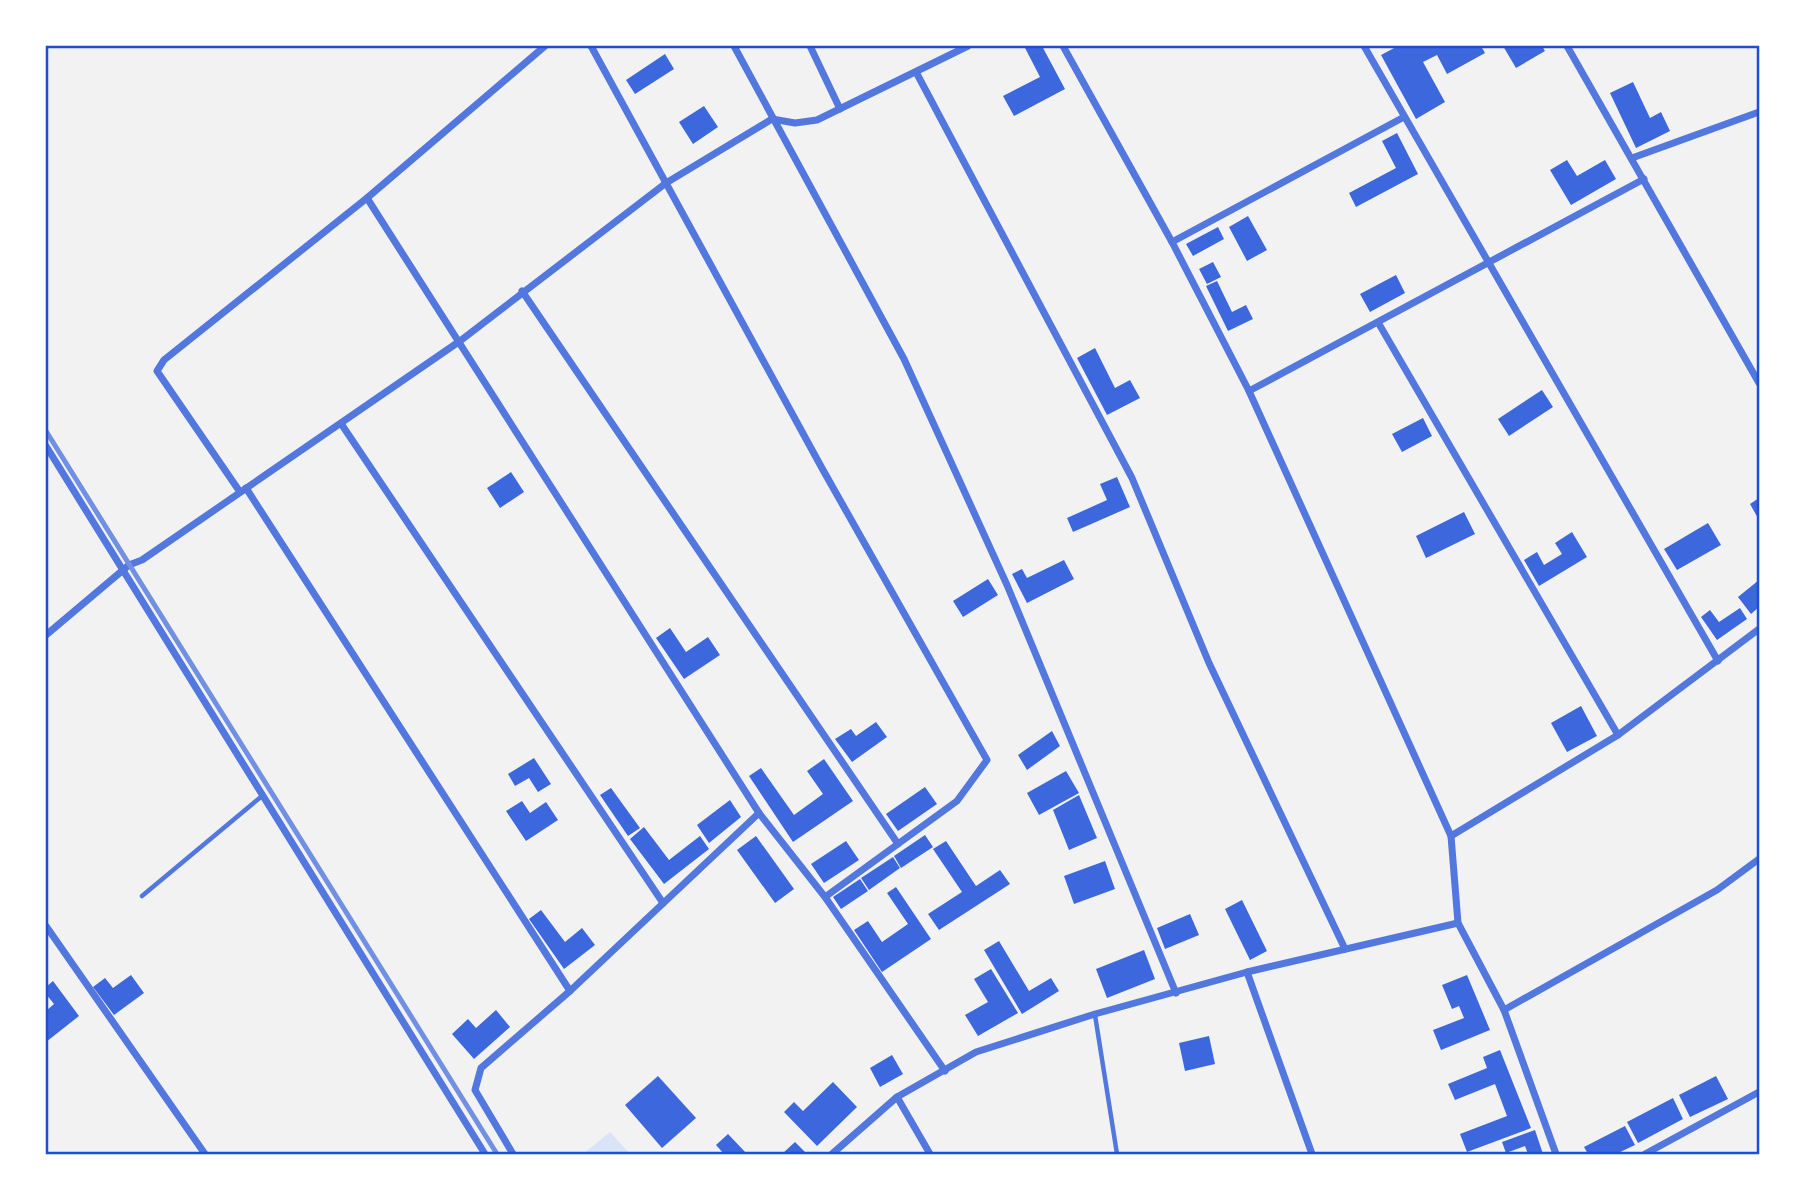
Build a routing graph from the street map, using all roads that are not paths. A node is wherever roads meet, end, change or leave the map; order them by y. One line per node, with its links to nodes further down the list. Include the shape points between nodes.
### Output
1 (545, 46): 17 (street)
2 (591, 46): 16 (street)
3 (734, 46): 13 (street)
4 (810, 46): 10 (street)
5 (968, 46): 9 (street)
6 (1063, 46): 18 (street)
7 (1364, 46): 12 (street)
8 (1567, 46): 14 (street)
9 (916, 72): 10 (street); 43 (street, via 1132,478 1209,663)
10 (840, 109): 13 (street, via 817,120)
11 (1759, 111): 14 (street)
12 (1404, 117): 18 (street); 19 (street)
13 (772, 119): 16 (street); 46 (street, via 904,359 1007,585)
14 (1632, 158): 15 (street)
15 (1644, 179): 19 (street); 23 (street)
16 (666, 183): 20 (street); 36 (street, via 987,761 957,801)
17 (367, 198): 22 (street); 27 (street, via 164,360 157,371)
18 (1172, 242): 24 (street)
19 (1488, 264): 21 (street); 31 (street)
20 (522, 292): 22 (street); 36 (street)
21 (1379, 324): 24 (street); 32 (street)
22 (460, 341): 25 (street); 34 (street)
23 (1759, 383)
24 (1249, 391): 35 (street)
25 (342, 425): 27 (street); 40 (street)
26 (46, 446): 28 (street)
27 (243, 490): 28 (street); 45 (street)
28 (122, 570): 30 (street); 33 (street)
29 (1759, 628): 31 (street)
30 (46, 635)
31 (1718, 661): 32 (street)
32 (1618, 735): 35 (street)
33 (262, 796): 38 (lane); 53 (street)
34 (759, 813): 39 (street); 40 (street)
35 (1451, 836): 41 (street)
36 (898, 844): 39 (street)
37 (1759, 859): 47 (street, via 1717,890)
38 (142, 896)
39 (825, 897): 49 (street)
40 (663, 903): 45 (street)
41 (1458, 923): 43 (street); 47 (street)
42 (46, 926): 52 (street)
43 (1345, 949): 44 (street)
44 (1247, 972): 46 (street); 58 (street)
45 (570, 991): 54 (street, via 481,1068 475,1090)
46 (1176, 993): 48 (street)
47 (1504, 1010): 59 (street)
48 (1095, 1014): 49 (street, via 976,1052); 57 (lane)
49 (945, 1071): 51 (street)
50 (1759, 1092): 60 (street)
51 (897, 1097): 55 (street); 56 (street)
52 (205, 1154)
53 (485, 1154)
54 (513, 1154)
55 (832, 1154)
56 (930, 1154)
57 (1116, 1154)
58 (1312, 1154)
59 (1556, 1154)
60 (1645, 1154)

